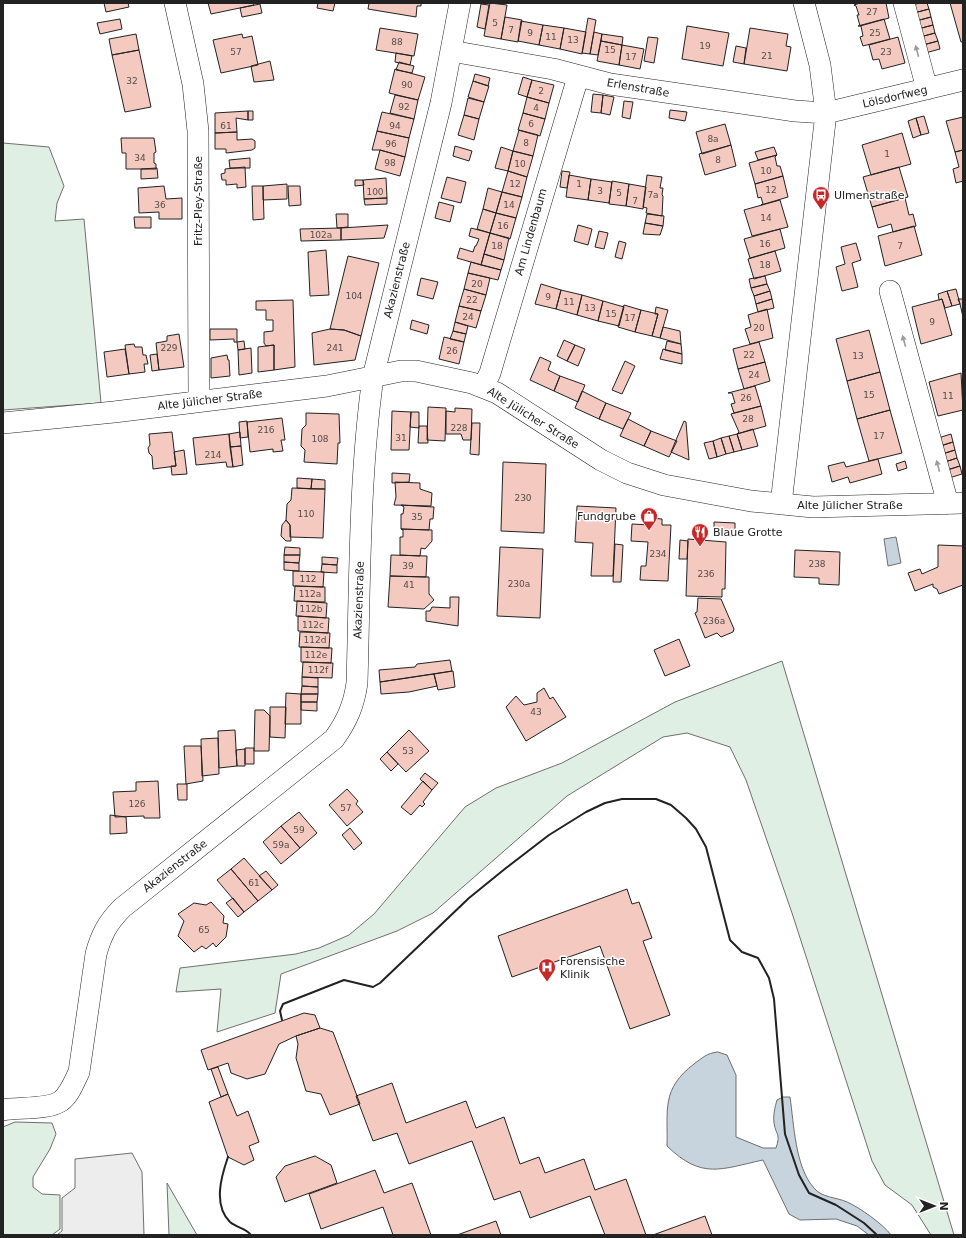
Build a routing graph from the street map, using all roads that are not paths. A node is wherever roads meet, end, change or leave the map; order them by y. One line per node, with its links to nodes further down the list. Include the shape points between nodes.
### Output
1 (176, 3): 13 (street, Fritz-Pley-Straße, via 193,84 198,131)
2 (460, 3): 5 (street, Akazienstraße)
3 (804, 3): 9 (street, via 820,65)
4 (904, 3): 8 (street, one-way to 4)
5 (451, 51): 6 (street, Erlenstraße, via 553,69); 11 (street, Akazienstraße, via 441,103)
6 (578, 77): 9 (street, Erlenstraße, via 653,92); 12 (street, Am Lindenbaum, via 490,373)
7 (963, 80): 8 (street, Lölsdorfweg)
8 (927, 89): 9 (street, Lölsdorfweg)
9 (826, 113): 16 (street)
10 (890, 291): 15 (street, one-way to 10)
11 (372, 377): 12 (street, Alte Jülicher Straße, via 401,371 416,371); 13 (street, Alte Jülicher Straße, via 327,386); 17 (street, Akazienstraße, via 361,522 357,683 346,723 334,739 122,908 109,922 96,954 79,1072 71,1090 60,1101 48,1105)
12 (483, 387): 16 (street, Alte Jülicher Straße, via 497,393 601,460 627,473 678,488)
13 (199, 401): 14 (street, Alte Jülicher Straße)
14 (3, 423)
15 (956, 503): 16 (street, Alte Jülicher Straße, via 813,506)
16 (781, 504)
17 (3, 1110)

